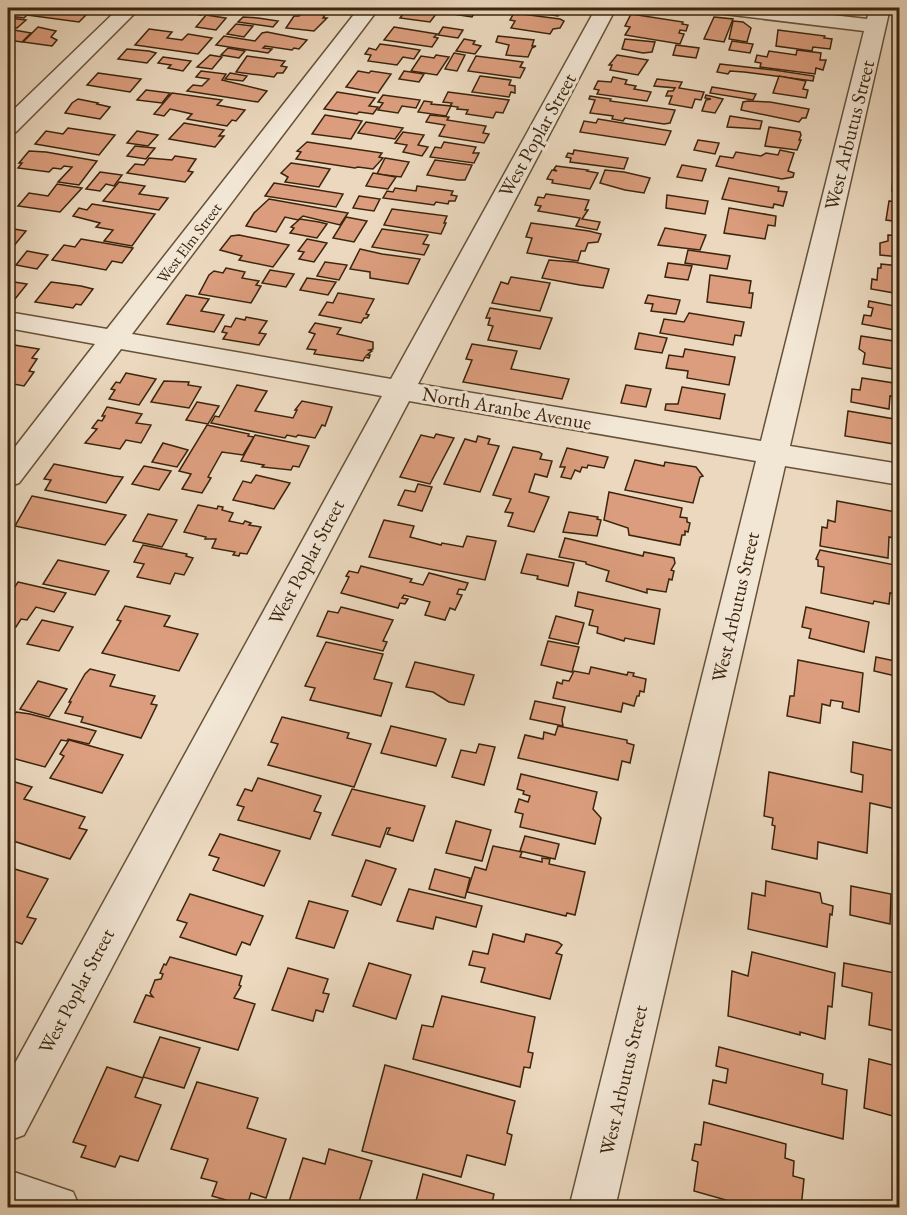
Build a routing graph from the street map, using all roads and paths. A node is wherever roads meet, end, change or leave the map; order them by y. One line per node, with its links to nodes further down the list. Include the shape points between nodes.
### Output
1 (130, 8): 6 (street)
2 (369, 8): 8 (street, West Elm Street)
3 (606, 8): 9 (street, West Poplar Street)
4 (724, 8): 5 (street)
5 (878, 17): 10 (street, West Arbutus Street)
6 (8, 127)
7 (8, 320): 8 (street, North Aranbe Avenue)
8 (116, 339): 9 (street, North Aranbe Avenue); 12 (street, West Elm Street)
9 (398, 390): 10 (street, North Aranbe Avenue); 13 (street, West Poplar Street)
10 (772, 453): 11 (street, North Aranbe Avenue); 16 (street, West Arbutus Street)
11 (900, 474)
12 (8, 476)
13 (8, 1119)
14 (8, 1193): 15 (street)
15 (57, 1208)
16 (592, 1208)

